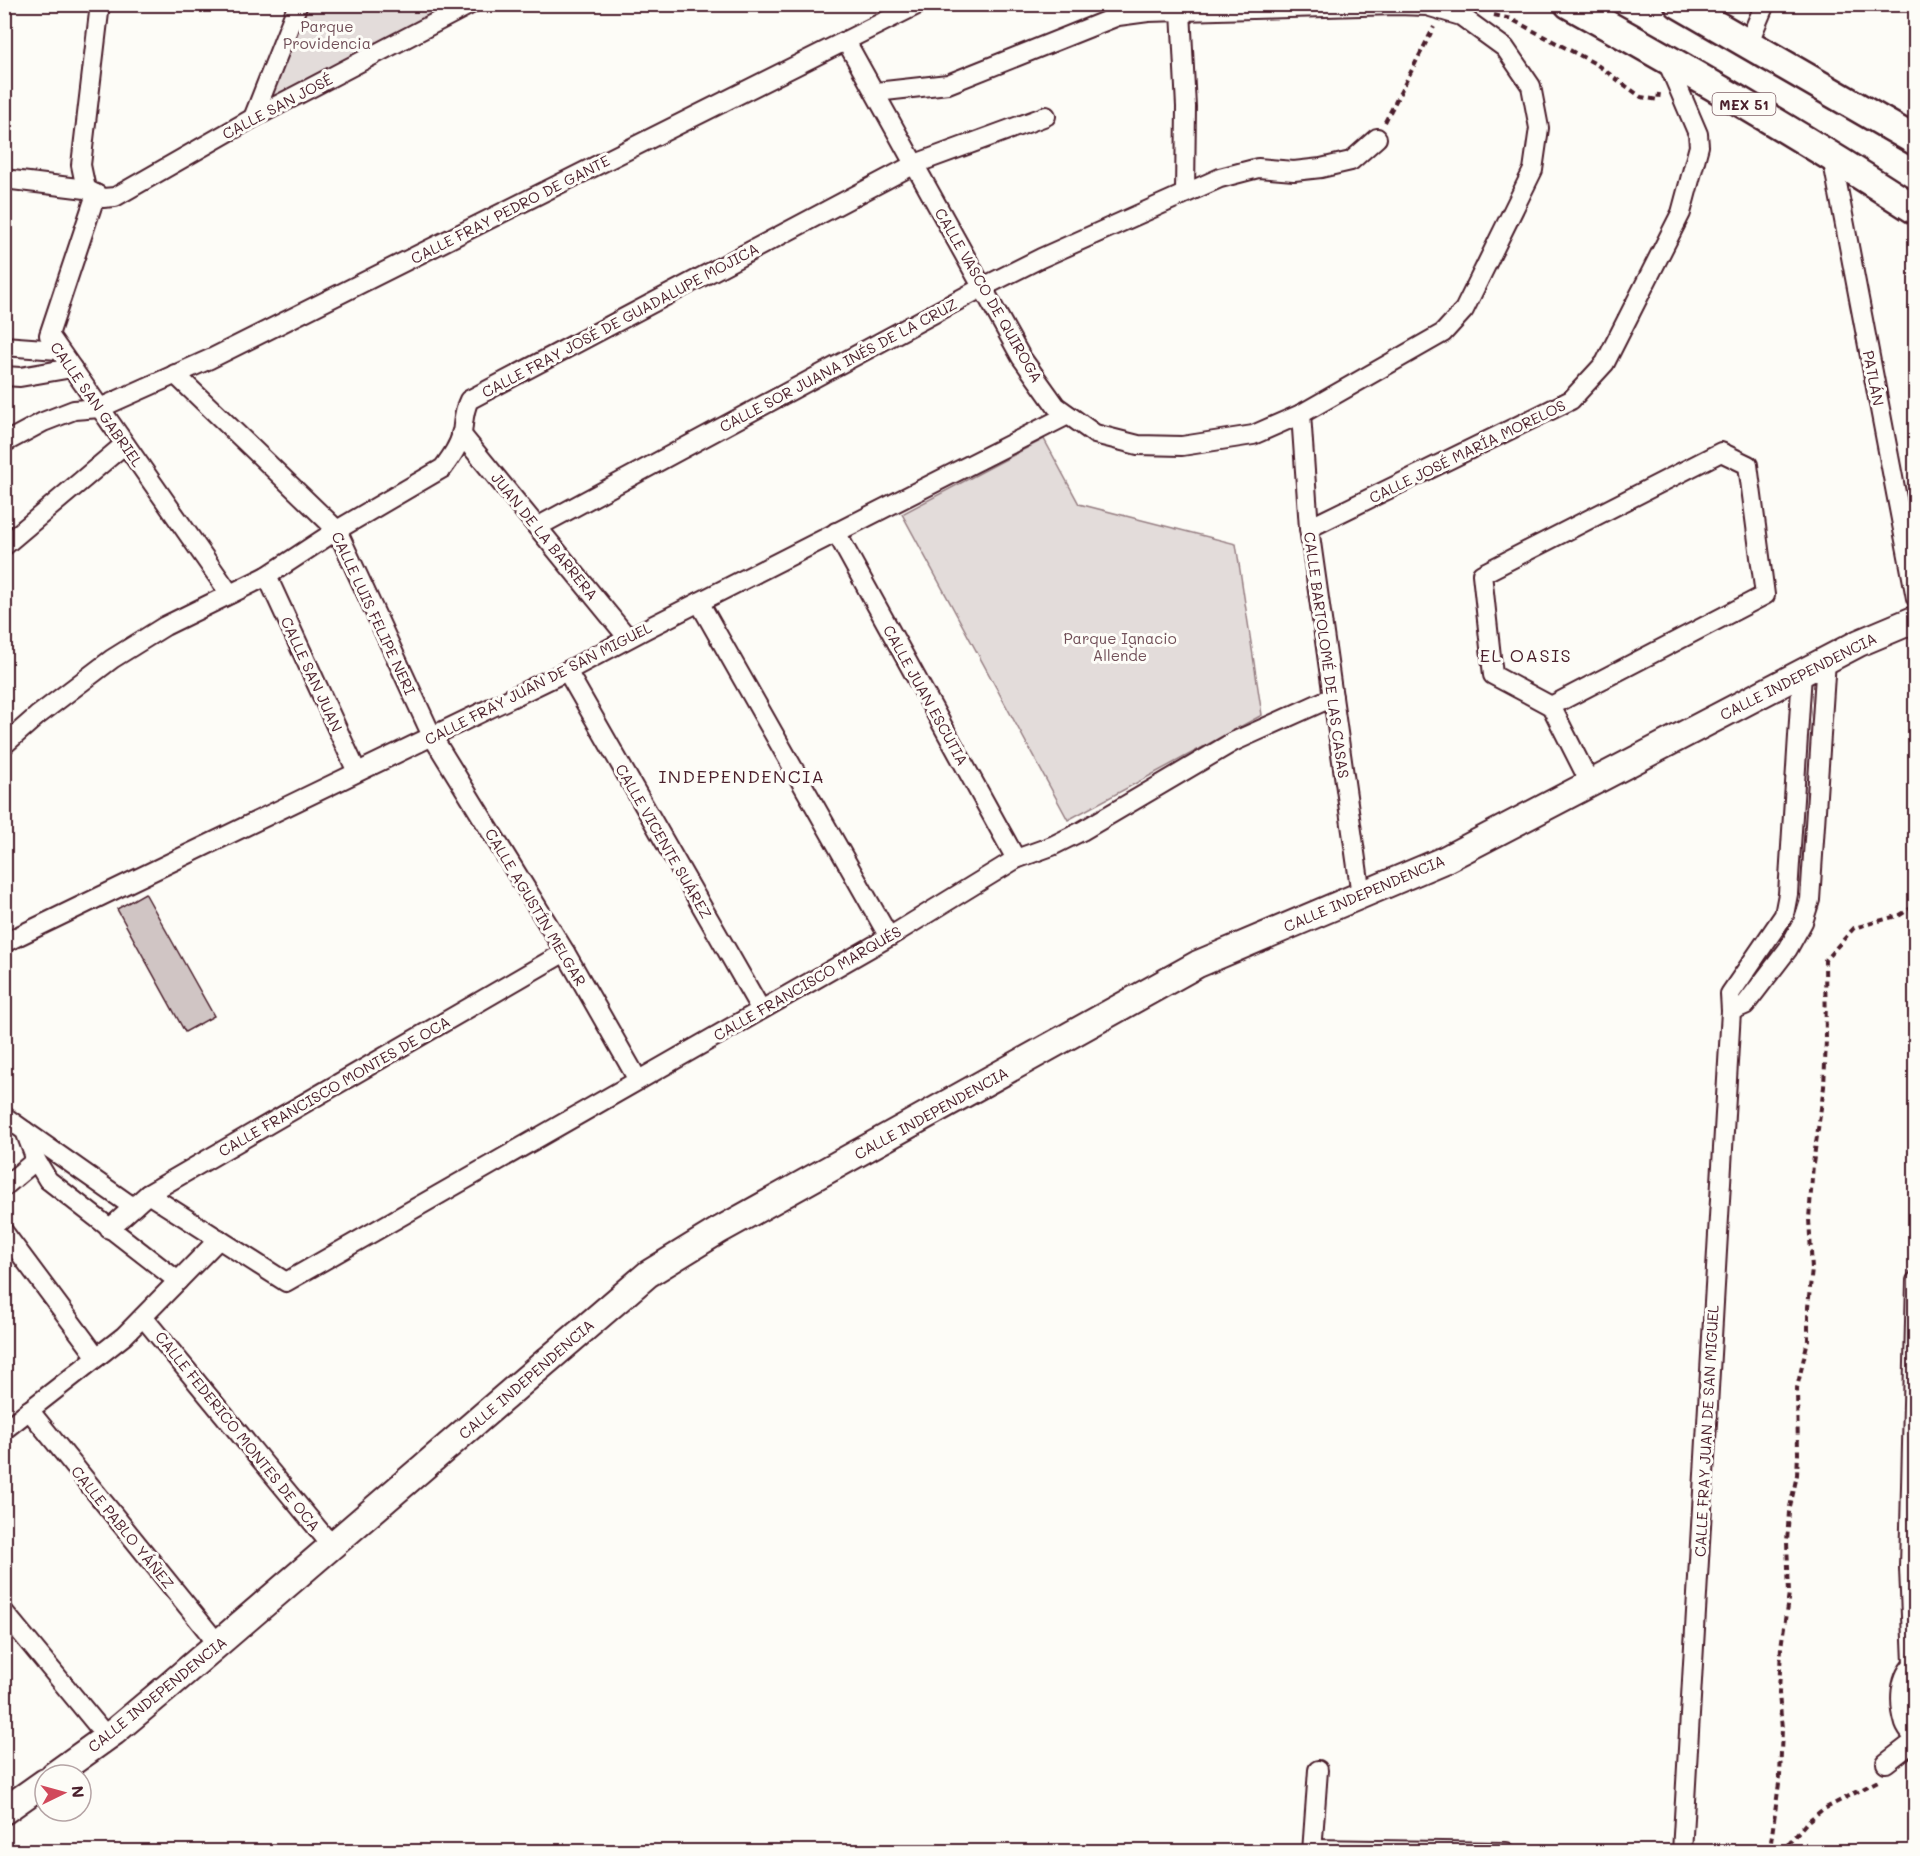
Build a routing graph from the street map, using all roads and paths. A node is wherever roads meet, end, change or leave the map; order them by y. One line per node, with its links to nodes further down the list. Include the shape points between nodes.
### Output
1 (100, 4): 23 (street, CALLE SAN GABRIEL, via 81,165)
2 (298, 4): 17 (street)
3 (471, 4): 17 (street, CALLE SAN JOSÉ)
4 (919, 4): 12 (street, CALLE FRAY PEDRO DE GANTE)
5 (1569, 4): 14 (main road, MEX 51)
6 (1765, 4): 13 (street)
7 (1309, 6): 9 (street, CALLE VASCO DE QUIROGA, via 1397,5); 10 (street, CALLE VASCO DE QUIROGA)
8 (1690, 7): 13 (main road)
9 (1443, 10): 11 (street, CALLE VASCO DE QUIROGA); 18 (path)
10 (1181, 11): 15 (street, CALLE VASCO DE QUIROGA, via 1118,16 948,84); 24 (street)
11 (1461, 16): 14 (path, via 1482,12 1511,20 1596,64 1641,97 1659,100); 33 (street, CALLE VASCO DE QUIROGA, via 1505,48 1530,86 1539,128 1533,170 1464,310 1443,333)
12 (846, 41): 15 (street, CALLE VASCO DE QUIROGA); 30 (street, CALLE FRAY PEDRO DE GANTE)
13 (1748, 44): 19 (main road)
14 (1665, 56): 20 (main road, MEX 51); 39 (street, CALLE JOSÉ MARÍA MORELOS, via 1698,134 1699,146 1682,213 1605,363 1571,400)
15 (876, 92): 21 (street, CALLE VASCO DE QUIROGA)
16 (1046, 116): 21 (street)
17 (253, 118): 23 (street, CALLE SAN JOSÉ, via 115,197 103,198)
18 (1377, 138): 24 (street, CALLE SOR JUANA INÉS DE LA CRUZ, via 1351,161 1294,171 1258,168 1220,178)
19 (1916, 141)
20 (1832, 157): 25 (main road, MEX 51); 45 (street, PATLÁN)
21 (915, 164): 26 (street, CALLE VASCO DE QUIROGA); 35 (street, CALLE FRAY JOSÉ DE GUADALUPE MOJICA, via 469,400 463,411)
22 (4, 179): 23 (street, CALLE SAN JOSÉ)
23 (91, 192): 28 (street, CALLE SAN GABRIEL, via 49,335)
24 (1185, 194): 26 (street, CALLE SOR JUANA INÉS DE LA CRUZ)
25 (1910, 202)
26 (983, 287): 34 (street, CALLE VASCO DE QUIROGA, via 1021,357 1056,406); 38 (street, CALLE SOR JUANA INÉS DE LA CRUZ)
27 (4, 346): 28 (street)
28 (58, 350): 29 (street, CALLE SAN GABRIEL)
29 (72, 368): 31 (street); 32 (street, CALLE SAN GABRIEL)
30 (175, 374): 32 (street, CALLE FRAY PEDRO DE GANTE); 40 (street, CALLE LUIS FELIPE NERI)
31 (4, 376)
32 (100, 408): 36 (street, CALLE FRAY PEDRO DE GANTE, via 74,410); 37 (street, CALLE SAN GABRIEL)
33 (1301, 414): 34 (street, CALLE VASCO DE QUIROGA, via 1253,435 1182,446 1138,445 1095,434); 39 (street, CALLE BARTOLOMÉ DE LAS CASAS)
34 (1068, 415): 41 (street, CALLE FRAY JUAN DE SAN MIGUEL)
35 (462, 434): 38 (street, JUAN DE LA BARRERA); 40 (street, CALLE FRAY JOSÉ DE GUADALUPE MOJICA, via 443,468)
36 (4, 443)
37 (124, 444): 42 (street); 44 (street, CALLE SAN GABRIEL)
38 (537, 527): 48 (street, JUAN DE LA BARRERA)
39 (1309, 528): 52 (street, CALLE BARTOLOMÉ DE LAS CASAS)
40 (337, 530): 43 (street, CALLE FRAY JOSÉ DE GUADALUPE MOJICA); 54 (street, CALLE LUIS FELIPE NERI)
41 (836, 532): 46 (street, CALLE FRAY JUAN DE SAN MIGUEL); 58 (street, CALLE JUAN ESCUTIA)
42 (4, 546)
43 (267, 576): 44 (street, CALLE FRAY JOSÉ DE GUADALUPE MOJICA); 56 (street, CALLE SAN JUAN)
44 (230, 594): 55 (street, CALLE FRAY JOSÉ DE GUADALUPE MOJICA, via 165,626 112,660)
45 (1916, 598)
46 (699, 602): 48 (street, CALLE FRAY JUAN DE SAN MIGUEL); 63 (street)
47 (1916, 619): 49 (street, CALLE INDEPENDENCIA)
48 (628, 638): 50 (street, CALLE FRAY JUAN DE SAN MIGUEL)
49 (1826, 660): 51 (street, CALLE INDEPENDENCIA); 62 (street, via 1810,900)
50 (567, 671): 54 (street, CALLE FRAY JUAN DE SAN MIGUEL); 66 (street, CALLE VICENTE SUÁREZ)
51 (1802, 673): 57 (street, CALLE INDEPENDENCIA); 61 (street, CALLE FRAY JUAN DE SAN MIGUEL)
52 (1333, 697): 58 (street, CALLE FRANCISCO MARQUÉS, via 1233,742 1082,831); 59 (street, CALLE BARTOLOMÉ DE LAS CASAS)
53 (1551, 706): 53 (street, via 1765,595 1748,465 1721,452 1482,574 1492,675); 57 (street)
54 (432, 736): 56 (street, CALLE FRAY JUAN DE SAN MIGUEL); 65 (street, CALLE AGUSTÍN MELGAR)
55 (4, 745)
56 (357, 772): 64 (street, CALLE FRAY JUAN DE SAN MIGUEL)
57 (1590, 783): 59 (street, CALLE INDEPENDENCIA, via 1444,860)
58 (1016, 858): 63 (street, CALLE FRANCISCO MARQUÉS)
59 (1361, 895): 84 (street, CALLE INDEPENDENCIA, via 1198,964 648,1274)
60 (1916, 905): 99 (path, via 1900,915 1854,928 1825,960 1825,1076 1809,1219 1812,1269 1808,1340 1797,1388 1797,1475 1787,1542 1789,1593 1781,1647 1780,1776)
61 (1784, 915): 62 (street); 67 (street, CALLE FRAY JUAN DE SAN MIGUEL, via 1730,994)
62 (1803, 922): 67 (street, via 1788,949 1745,1005)
63 (889, 937): 66 (street, CALLE FRANCISCO MARQUÉS)
64 (4, 943)
65 (565, 952): 68 (street, CALLE AGUSTÍN MELGAR); 73 (street, CALLE FRANCISCO MONTES DE OCA)
66 (760, 1010): 68 (street, CALLE FRANCISCO MARQUÉS)
67 (1731, 1011): 98 (street, CALLE FRAY JUAN DE SAN MIGUEL)
68 (638, 1080): 77 (street, CALLE FRANCISCO MARQUÉS, via 286,1282)
69 (4, 1116): 70 (street)
70 (24, 1131): 71 (street); 74 (street)
71 (36, 1160): 72 (street); 75 (street, via 48,1180)
72 (4, 1187)
73 (148, 1194): 74 (street, CALLE FRANCISCO MONTES DE OCA); 77 (street)
74 (133, 1207): 75 (street, CALLE FRANCISCO MONTES DE OCA)
75 (109, 1228): 78 (street)
76 (4, 1232): 81 (street)
77 (219, 1239): 78 (street)
78 (178, 1281): 80 (street)
79 (1916, 1281): 87 (street, via 1909,1568)
80 (143, 1317): 81 (street); 84 (street, CALLE FEDERICO MONTES DE OCA)
81 (97, 1357): 82 (street)
82 (28, 1410): 83 (street); 86 (street, CALLE PABLO YÁÑEZ)
83 (4, 1430)
84 (332, 1546): 86 (street, CALLE INDEPENDENCIA)
85 (4, 1612): 88 (street)
86 (218, 1644): 88 (street, CALLE INDEPENDENCIA)
87 (1914, 1662): 89 (street, via 1905,1672 1900,1694 1905,1726)
88 (107, 1737): 90 (street, CALLE INDEPENDENCIA)
89 (1916, 1740): 91 (street)
90 (71, 1763)
91 (1886, 1763): 100 (path, via 1882,1779 1822,1810)
92 (1318, 1770): 95 (street)
93 (33, 1790): 94 (street)
94 (4, 1811)
95 (1312, 1850): 96 (street)
96 (1399, 1851): 97 (street)
97 (1506, 1851)
98 (1682, 1851)
99 (1772, 1851): 100 (path)
100 (1781, 1851)

